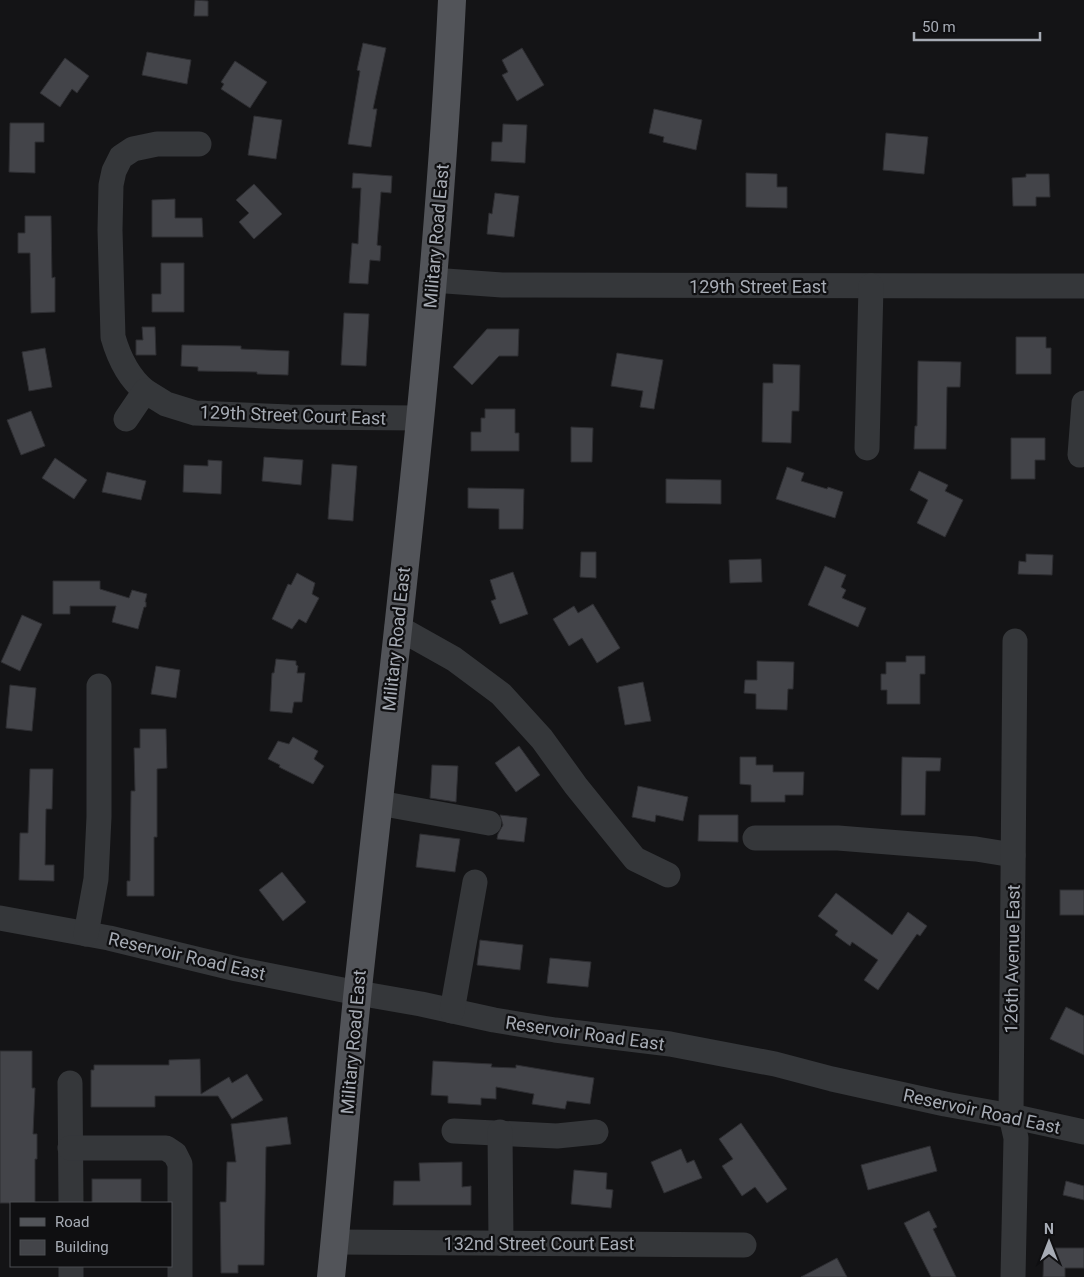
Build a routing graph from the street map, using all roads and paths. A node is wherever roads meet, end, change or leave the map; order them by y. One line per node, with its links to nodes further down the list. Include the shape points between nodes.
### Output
1 (452, 0): 3 (main road, Military Road East, via 447,110)
2 (199, 144): 6 (street, 129th Street Court East, via 157,144 133,149 121,157 114,171 110,257 113,337 125,369)
3 (432, 280): 4 (street, 129th Street East, via 502,285); 8 (main road, Military Road East)
4 (870, 286): 5 (street, 129th Street East); 10 (street)
5 (1084, 286)
6 (145, 391): 8 (street, 129th Street Court East, via 166,404 195,413); 9 (street)
7 (1084, 403): 11 (street)
8 (420, 418): 12 (main road, Military Road East)
9 (126, 419)
10 (867, 448)
11 (1080, 455)
12 (398, 628): 15 (main road, Military Road East); 19 (street, via 454,659 501,694 542,739 635,859)
13 (1015, 641): 18 (street, 126th Avenue East)
14 (99, 686): 22 (street, via 96,879)
15 (379, 803): 16 (street); 23 (main road, Military Road East)
16 (490, 823)
17 (756, 838): 18 (street, via 838,838)
18 (1013, 855): 26 (street, 126th Avenue East)
19 (668, 875)
20 (475, 882): 24 (street)
21 (0, 918): 22 (street, Reservoir Road East)
22 (86, 934): 23 (street, Reservoir Road East)
23 (358, 994): 24 (street, Reservoir Road East); 33 (main road, Military Road East)
24 (452, 1010): 26 (street, Reservoir Road East, via 555,1030 670,1044)
25 (70, 1083): 31 (street)
26 (1011, 1116): 30 (street, Reservoir Road East); 38 (street, 126th Avenue East, via 1016,1138)
27 (454, 1131): 28 (street)
28 (500, 1132): 29 (street, via 557,1136); 34 (street)
29 (596, 1132)
30 (1084, 1132)
31 (70, 1148): 32 (street); 36 (street, via 166,1148 176,1154 180,1164)
32 (70, 1202)
33 (335, 1242): 34 (street, 132nd Street Court East); 37 (main road, Military Road East)
34 (501, 1243): 35 (street, 132nd Street Court East)
35 (744, 1244)
36 (180, 1277)
37 (331, 1277)
38 (1013, 1277)

